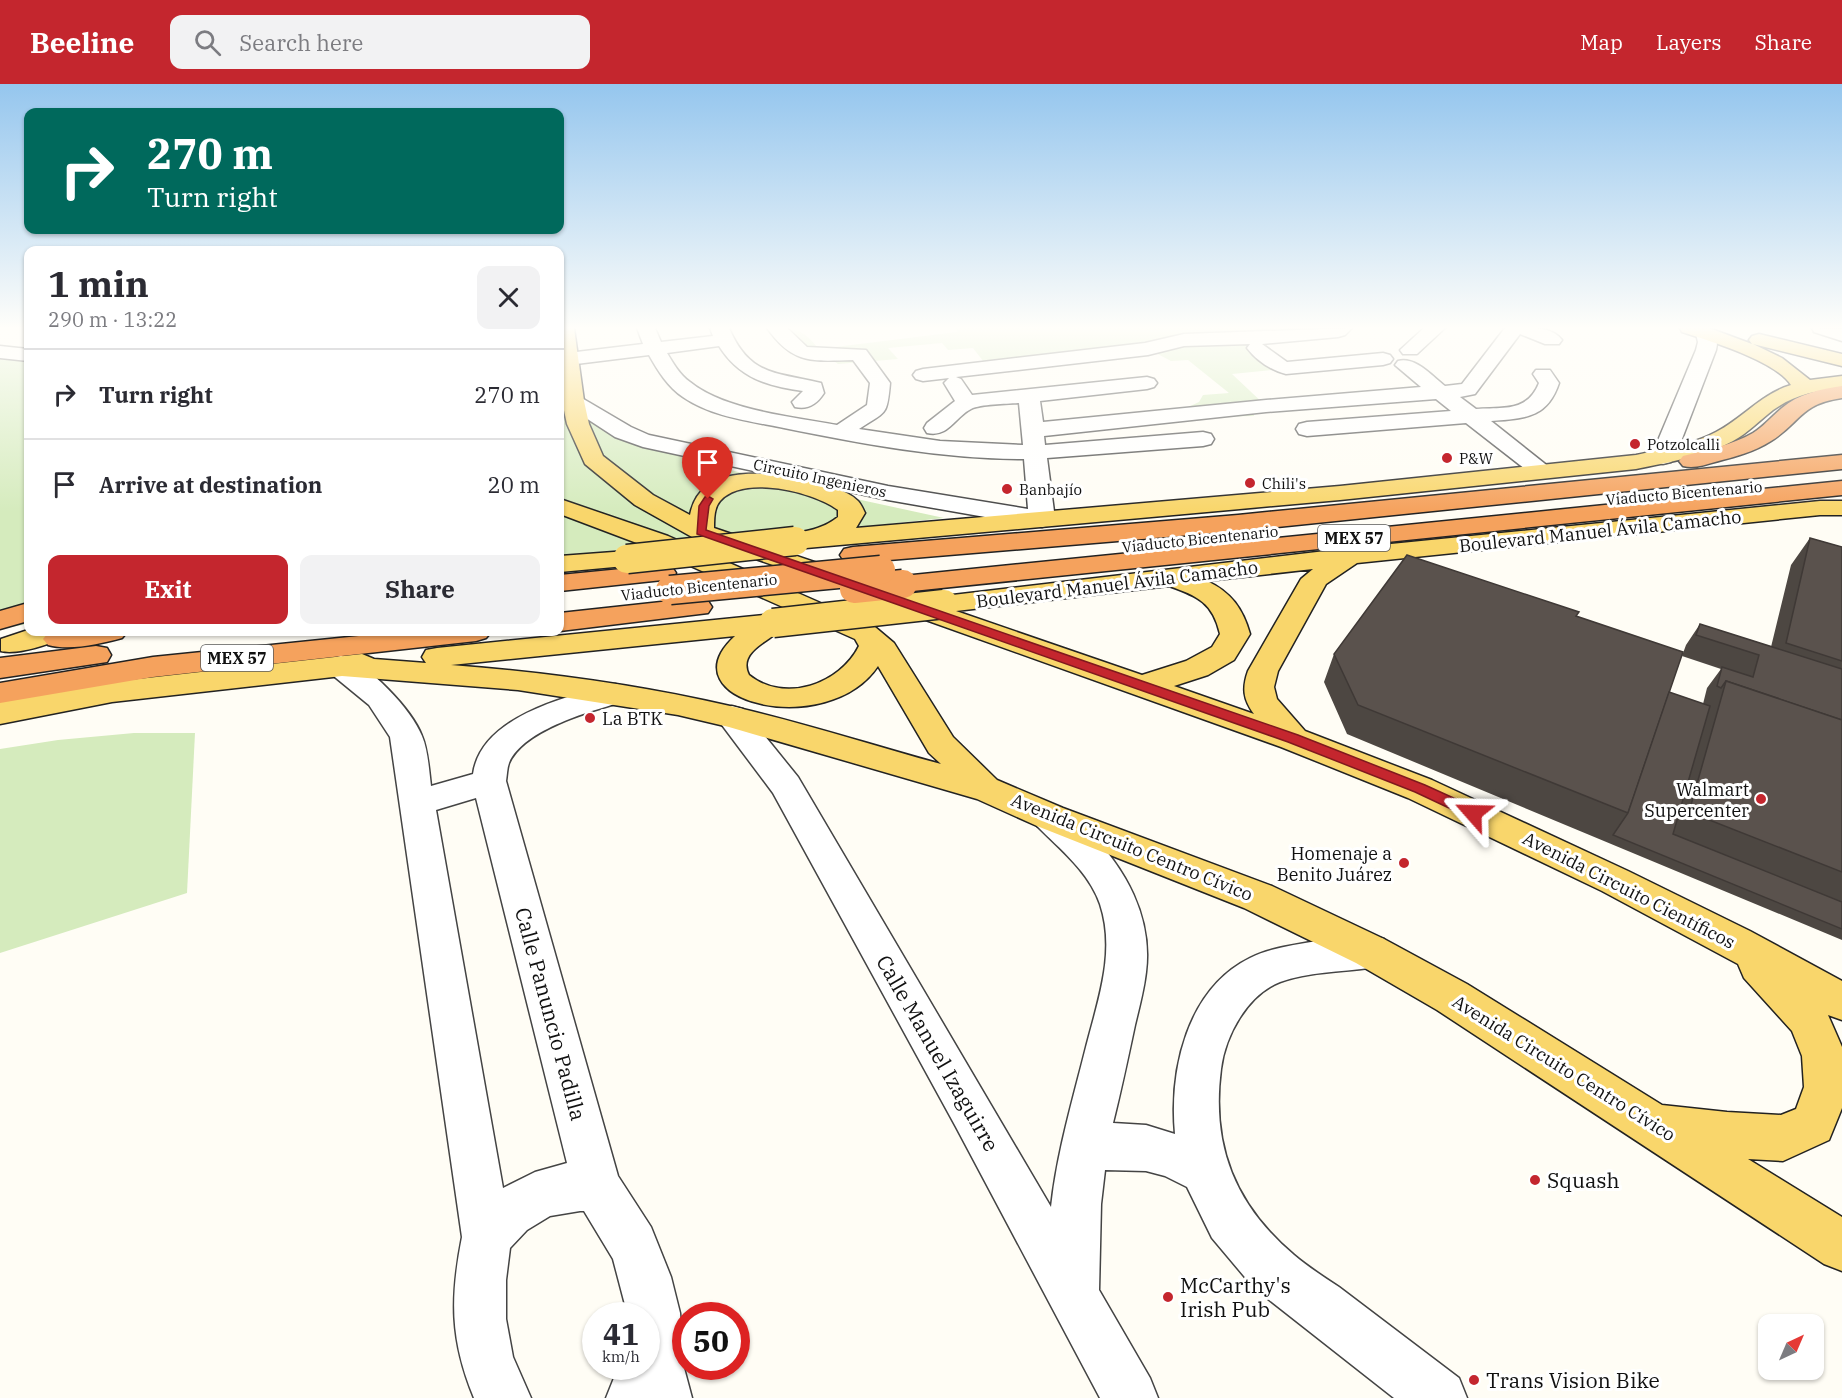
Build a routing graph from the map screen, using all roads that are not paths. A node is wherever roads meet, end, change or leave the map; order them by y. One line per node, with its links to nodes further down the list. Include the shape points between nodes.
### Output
1 (572, 389): 15 (main road)
2 (686, 389): 21 (street, via 710,403 747,414)
3 (814, 389): 16 (street)
4 (879, 389): 21 (street, via 877,408)
5 (952, 389): 17 (street)
6 (1435, 389): 12 (street)
7 (1468, 389): 12 (street)
8 (1547, 389): 18 (street, via 1534,408 1524,412)
9 (1690, 389): 24 (street)
10 (1798, 389): 24 (main road, via 1772,401 1721,438)
11 (1150, 392): 12 (street); 14 (street); 22 (street)
12 (1437, 392): 18 (street)
13 (1842, 392): 25 (highway, via 1814,399 1790,411 1774,429 1734,450 1674,464)
14 (1029, 396): 17 (street); 22 (street)
15 (573, 401): 30 (street, Circuito Ingenieros, via 623,432 662,445 888,493); 31 (main road, via 593,459 644,500)
16 (803, 402)
17 (959, 408): 19 (street); 22 (street, via 1004,419)
18 (1470, 417): 20 (street); 27 (street)
19 (935, 428)
20 (1307, 429)
21 (841, 434): 22 (street, via 932,449)
22 (1034, 435): 23 (street); 30 (street)
23 (1203, 439)
24 (1663, 456): 25 (main road)
25 (1636, 462): 27 (main road)
26 (1842, 462): 37 (highway, MEX 57, via 1238,523 853,555)
27 (1542, 471): 30 (main road)
28 (1841, 498): 33 (main road, Boulevard Manuel Ávila Camacho); 35 (highway, Boulevard Manuel Ávila Camacho / MEX 57, via 1805,493 1722,499); 35 (highway, Viaducto Bicentenario, via 1732,487)
29 (564, 508): 47 (main road, via 659,542)
30 (1042, 519): 32 (main road)
31 (701, 532): 32 (main road, via 708,499 726,486 755,480 834,496 848,504 852,510 847,522); 50 (main road, Avenida Circuito Científicos)
32 (807, 539): 34 (main road, bridge)
33 (1351, 556): 36 (main road, Boulevard Manuel Ávila Camacho); 55 (main road, via 1315,579 1263,671 1258,687 1262,702)
34 (564, 564)
35 (892, 577): 37 (highway, Viaducto Bicentenario, bridge); 41 (highway, Boulevard Manuel Ávila Camacho / MEX 57, bridge)
36 (1169, 577): 42 (main road, Boulevard Manuel Ávila Camacho, bridge); 50 (main road, via 1222,601 1233,618 1235,634 1223,653 1197,668)
37 (666, 582): 38 (highway, MEX 57); 39 (highway, Viaducto Bicentenario)
38 (564, 583)
39 (564, 601)
40 (24, 617): 48 (highway)
41 (564, 622)
42 (773, 623): 47 (main road, via 746,642 732,661 732,674 755,693 813,695 835,688 864,664); 49 (main road, Boulevard Manuel Ávila Camacho)
43 (36, 636): 48 (main road)
44 (78, 636): 48 (highway)
45 (249, 636): 48 (highway, via 165,645)
46 (439, 636): 51 (highway, MEX 57, via 153,667)
47 (876, 641): 57 (main road, via 941,744)
48 (3, 645)
49 (341, 666): 52 (main road, Avenida Circuito Centro Cívico, via 469,674); 53 (main road, Boulevard Manuel Ávila Camacho, via 112,692); 58 (street, via 381,698 406,736)
50 (1142, 686): 55 (main road, Avenida Circuito Científicos)
51 (0, 693)
52 (615, 694): 54 (main road, Avenida Circuito Centro Cívico); 56 (street, via 571,706 522,731 504,745 492,763)
53 (0, 712)
54 (732, 717): 57 (main road, Avenida Circuito Centro Cívico); 69 (street, Calle Manuel Izaguirre, via 786,786)
55 (1293, 739): 60 (main road, Avenida Circuito Científicos, via 1420,789 1517,833)
56 (489, 781): 58 (street); 66 (street, Calle Panuncio Padilla)
57 (989, 790): 59 (main road, Avenida Circuito Centro Cívico)
58 (417, 803): 67 (street)
59 (1050, 817): 61 (main road, Avenida Circuito Centro Cívico, via 1239,889); 64 (street, via 1104,873 1119,904 1125,936 1126,971)
60 (1736, 943): 62 (main road, Avenida Circuito Científicos); 63 (main road, via 1809,1020 1824,1056 1827,1087 1813,1124 1783,1138 1727,1136)
61 (1370, 951): 63 (main road, Avenida Circuito Centro Cívico, via 1452,997); 65 (street, via 1264,970 1236,990 1215,1015 1203,1044 1196,1080 1196,1118)
62 (1842, 1002)
63 (1654, 1124): 68 (main road, Avenida Circuito Centro Cívico)
64 (1084, 1150): 65 (street, via 1114,1144 1143,1147 1174,1155); 69 (street, via 1076,1204)
65 (1205, 1171): 73 (street, via 1228,1218 1267,1265)
66 (597, 1187): 67 (street, via 574,1185 541,1194 514,1209); 70 (street, Calle Panuncio Padilla, via 633,1245 645,1277 654,1313)
67 (487, 1237): 71 (street, via 478,1283 479,1327 492,1377)
68 (1842, 1246)
69 (1073, 1294): 72 (street, Calle Manuel Izaguirre)
70 (652, 1388)
71 (502, 1398)
72 (1130, 1398)
73 (1438, 1398)

